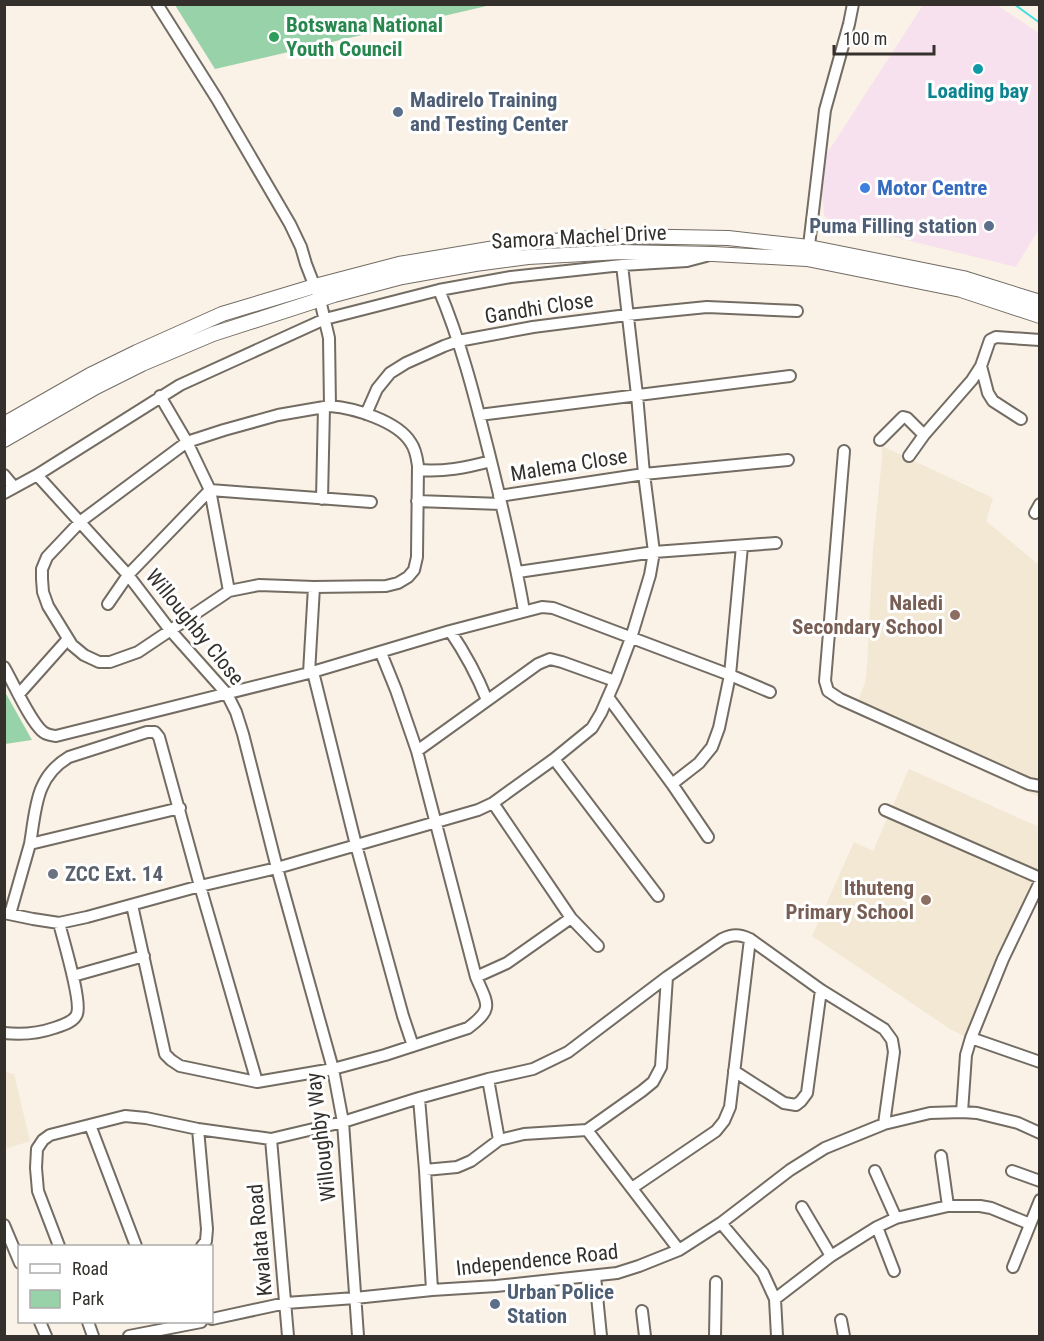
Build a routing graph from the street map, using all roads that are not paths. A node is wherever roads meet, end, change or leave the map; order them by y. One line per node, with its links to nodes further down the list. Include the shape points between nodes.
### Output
1 (157, 4): 6 (street, via 290,224)
2 (853, 4): 3 (street, via 825,110)
3 (808, 253): 4 (main road, Samora Machel Drive); 6 (main road, Samora Machel Drive, via 728,238 633,236 524,243 399,264); 9 (main road, Samora Machel Drive, via 963,278); 12 (main road, Samora Machel Drive, via 961,290)
4 (713, 254): 5 (street, via 696,260); 8 (main road, Samora Machel Drive, via 621,252 528,257 402,277)
5 (622, 265): 7 (street, via 511,277); 11 (street)
6 (315, 286): 8 (street); 24 (main road, Samora Machel Drive, via 222,314 136,352 90,375)
7 (439, 290): 13 (street); 15 (street)
8 (320, 300): 13 (street); 24 (main road, Samora Machel Drive, via 213,334 142,364)
9 (1040, 302)
10 (797, 311): 11 (street, Gandhi Close, via 715,306)
11 (627, 315): 15 (street, Gandhi Close); 18 (street)
12 (1040, 316)
13 (325, 319): 19 (street); 20 (street, via 329,338)
14 (1040, 340): 16 (street, via 993,338 987,343)
15 (458, 341): 21 (street, Gandhi Close, via 390,373 377,389); 22 (street)
16 (981, 366): 23 (street, via 989,397); 25 (street)
17 (790, 376): 18 (street)
18 (637, 395): 22 (street); 33 (street)
19 (160, 396): 27 (street); 35 (street)
20 (327, 406): 21 (street); 27 (street, via 278,415); 38 (street)
21 (366, 414): 32 (street, via 406,436)
22 (479, 415): 31 (street)
23 (1021, 418)
24 (8, 431)
25 (924, 435): 26 (street, via 905,417); 29 (street)
26 (880, 440)
27 (187, 442): 37 (street); 42 (street)
28 (844, 451): 69 (street, via 825,681 828,691)
29 (909, 456)
30 (788, 460): 33 (street, Malema Close)
31 (491, 461): 32 (street, via 443,471); 39 (street)
32 (418, 470): 40 (street)
33 (644, 474): 39 (street, Malema Close); 45 (street)
34 (4, 475): 36 (street)
35 (37, 475): 36 (street); 42 (street, Willoughby Close)
36 (9, 490)
37 (210, 490): 38 (street); 47 (street); 49 (street)
38 (322, 499): 41 (street)
39 (500, 500): 40 (street, Malema Close); 46 (street)
40 (417, 501): 48 (street, via 417,557 408,577 386,586)
41 (371, 502)
42 (81, 521): 47 (street, Willoughby Close); 55 (street, via 46,557 42,569 48,606)
43 (776, 543): 44 (street)
44 (742, 546): 45 (street); 59 (street)
45 (654, 552): 46 (street); 54 (street)
46 (518, 572): 51 (street)
47 (128, 575): 50 (street); 52 (street, Willoughby Close)
48 (315, 587): 49 (street, via 259,585); 58 (street)
49 (230, 591): 52 (street)
50 (108, 604)
51 (524, 611): 53 (street); 54 (street, via 553,608)
52 (170, 630): 55 (street, via 138,652 111,662 84,656); 63 (street, Willoughby Close)
53 (450, 631): 56 (street); 65 (street, via 466,654)
54 (631, 638): 59 (street); 60 (street)
55 (68, 639): 62 (street)
56 (381, 653): 58 (street); 66 (street)
57 (4, 668): 62 (street)
58 (311, 672): 63 (street); 76 (street)
59 (730, 675): 61 (street); 68 (street, via 712,747)
60 (615, 681): 64 (street); 65 (street, via 550,660 538,664)
61 (770, 692)
62 (19, 694): 63 (street, via 42,731 56,736)
63 (227, 694): 77 (street, Willoughby Close, via 243,734)
64 (608, 697): 67 (street, via 592,728); 68 (street)
65 (487, 700): 66 (street)
66 (417, 751): 73 (street)
67 (554, 759): 70 (street); 81 (street)
68 (672, 784): 74 (street)
69 (1040, 786)
70 (493, 803): 73 (street); 84 (street)
71 (180, 808): 75 (street); 75 (street, via 159,737 155,732 147,732 58,764 43,784 37,801); 80 (street)
72 (885, 810): 78 (street)
73 (435, 822): 76 (street); 90 (street)
74 (708, 837)
75 (30, 844): 83 (street)
76 (357, 845): 77 (street); 95 (street)
77 (277, 868): 80 (street); 97 (street, Willoughby Way)
78 (1040, 878)
79 (1040, 882): 94 (street)
80 (200, 886): 82 (street); 100 (street)
81 (658, 896)
82 (132, 905): 85 (street); 88 (street)
83 (7, 913): 85 (street)
84 (572, 918): 87 (street); 90 (street, via 507,963)
85 (59, 923): 89 (street)
86 (750, 939): 91 (street, via 732,934); 92 (street); 98 (street)
87 (598, 946)
88 (144, 956): 89 (street); 100 (street, via 165,1053 171,1060 180,1066)
89 (73, 976): 93 (street, via 79,1007 70,1022 40,1033)
90 (477, 977): 95 (street, via 486,1002 486,1011 478,1020 468,1028)
91 (667, 977): 99 (street, via 568,1052 533,1069); 107 (street, via 661,1066 653,1082)
92 (821, 990): 98 (street, via 807,1093 801,1101 796,1105 784,1103); 104 (street, via 884,1029 892,1040 894,1052)
93 (4, 1033)
94 (971, 1038): 96 (street); 102 (street)
95 (413, 1046): 97 (street)
96 (1038, 1058)
97 (333, 1069): 100 (street); 103 (street, Willoughby Way)
98 (734, 1071): 116 (street, via 730,1107 716,1131)
99 (488, 1079): 101 (street); 110 (street)
100 (258, 1082)
101 (419, 1098): 103 (street); 112 (street)
102 (962, 1112): 104 (street, Independence Road, via 930,1113); 108 (street, Independence Road, via 1018,1123)
103 (343, 1122): 109 (street); 136 (street, Willoughby Way)
104 (884, 1124): 121 (street, Independence Road, via 825,1148)
105 (90, 1125): 106 (street, via 125,1116); 125 (street, via 50,1135 37,1149 38,1191); 126 (street)
106 (198, 1129): 109 (street); 127 (street, via 207,1229)
107 (587, 1130): 110 (street, via 524,1134); 116 (street)
108 (1040, 1133)
109 (271, 1139): 138 (street, Kwalata Road)
110 (499, 1140): 112 (street, via 457,1167)
111 (941, 1156): 118 (street)
112 (425, 1170): 135 (street)
113 (1012, 1170): 115 (street)
114 (875, 1171): 120 (street)
115 (1040, 1181)
116 (632, 1188): 128 (street)
117 (1040, 1200): 122 (street)
118 (948, 1206): 120 (street); 122 (street, via 991,1208)
119 (802, 1207): 129 (street)
120 (896, 1218): 124 (street)
121 (721, 1223): 128 (street, Independence Road); 137 (street, via 763,1273)
122 (1030, 1224): 131 (street)
123 (4, 1225): 130 (street)
124 (877, 1227): 129 (street); 132 (street)
125 (59, 1245)
126 (136, 1245)
127 (203, 1245)
128 (679, 1250): 133 (street, Independence Road, via 617,1273)
129 (831, 1256): 137 (street)
130 (18, 1258)
131 (1012, 1267)
132 (894, 1271)
133 (595, 1276): 135 (street, Independence Road); 146 (street)
134 (716, 1281): 148 (street)
135 (432, 1290): 136 (street, Independence Road)
136 (355, 1298): 138 (street, Independence Road); 145 (street, Willoughby Way)
137 (775, 1299): 149 (street)
138 (286, 1303): 140 (street, Independence Road); 144 (street, Kwalata Road)
139 (642, 1311): 147 (street)
140 (213, 1319)
141 (841, 1320): 150 (street)
142 (196, 1323): 143 (street)
143 (129, 1336)
144 (288, 1336)
145 (358, 1336)
146 (601, 1336)
147 (645, 1336)
148 (715, 1336)
149 (777, 1336)
150 (844, 1336)

